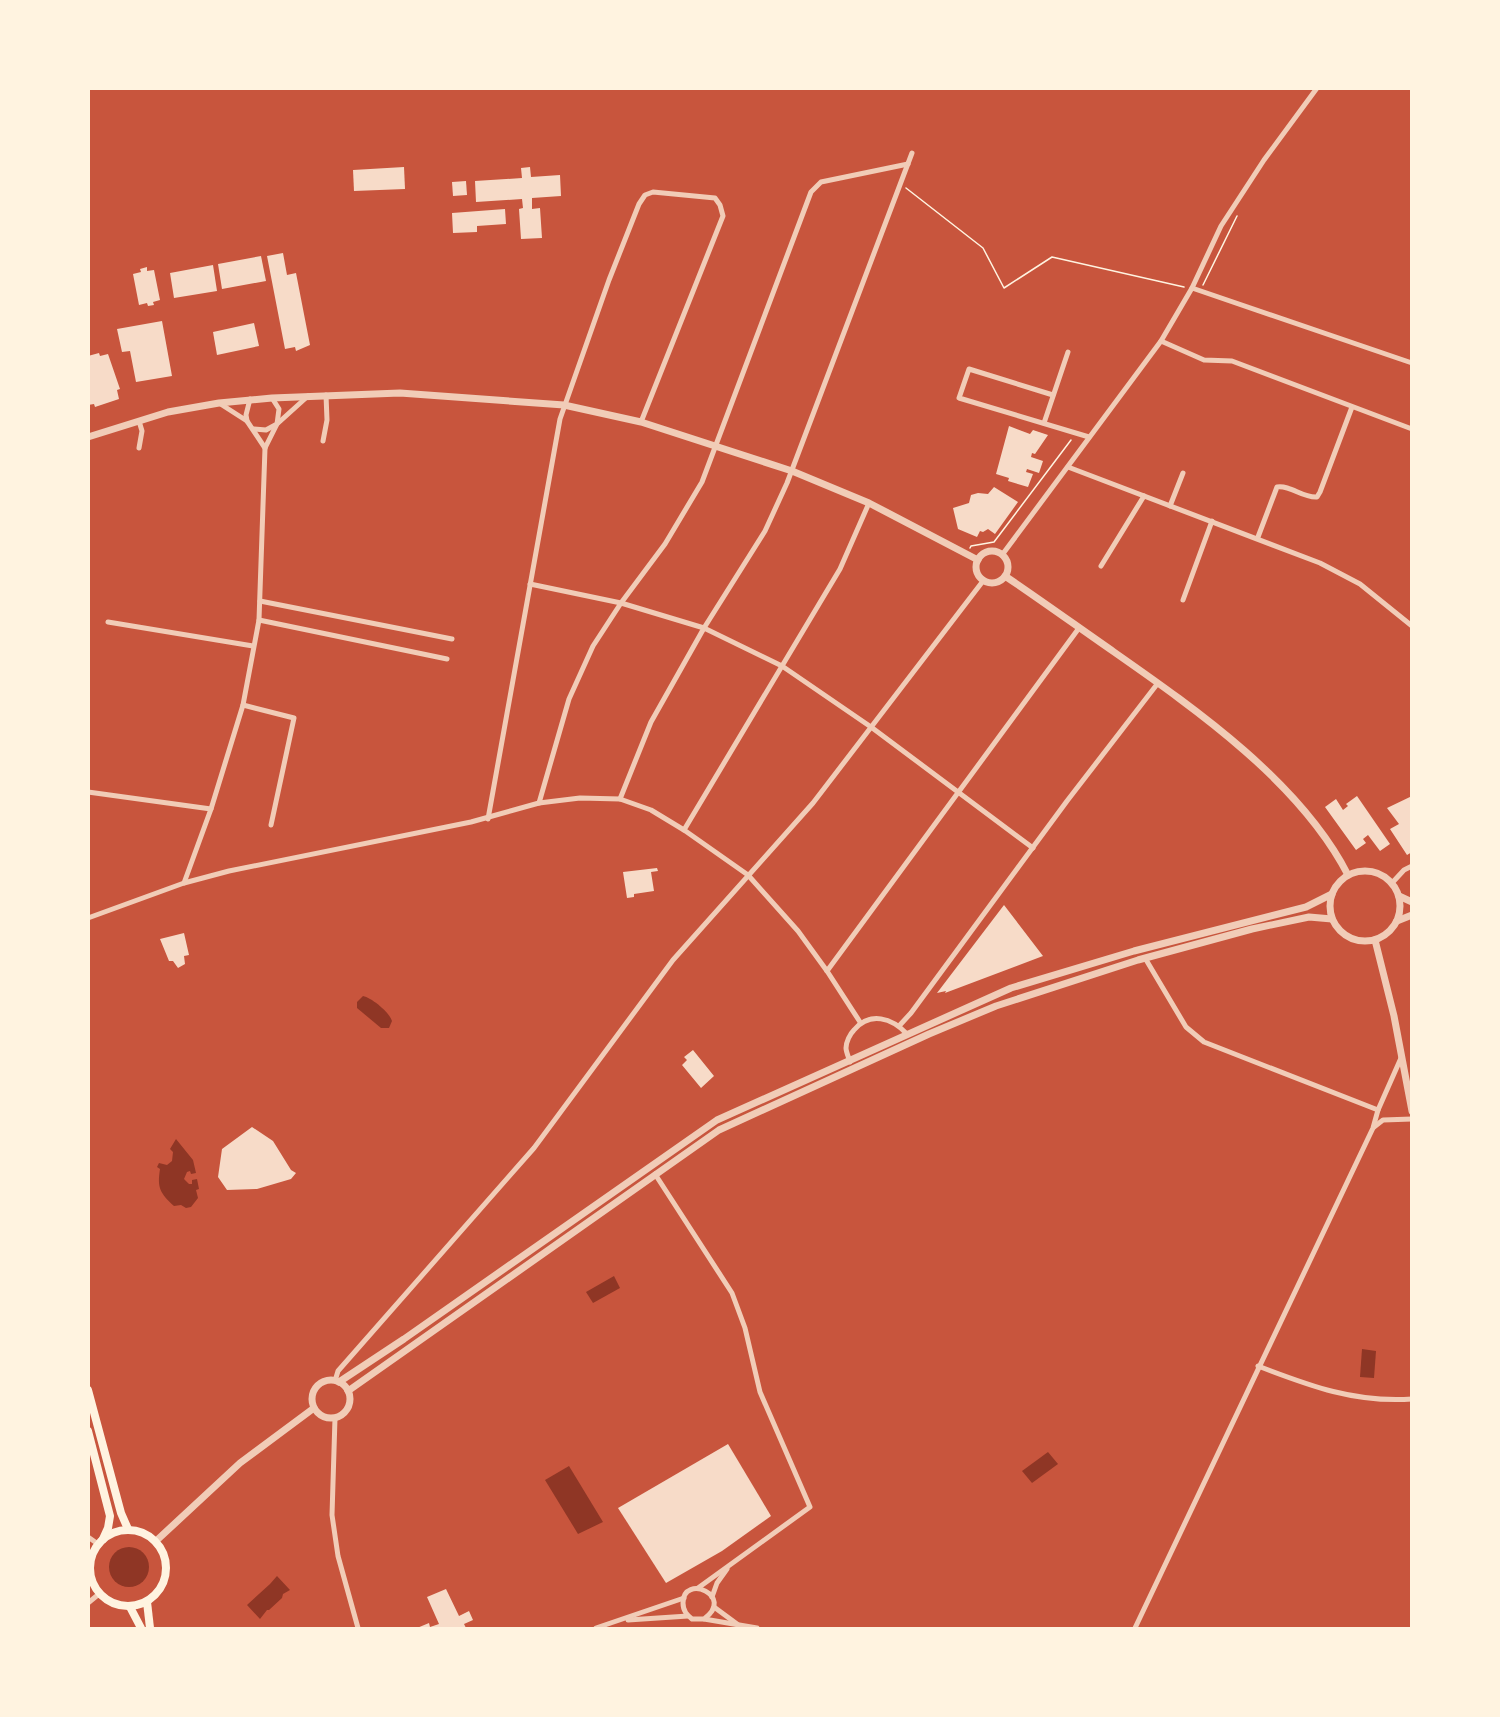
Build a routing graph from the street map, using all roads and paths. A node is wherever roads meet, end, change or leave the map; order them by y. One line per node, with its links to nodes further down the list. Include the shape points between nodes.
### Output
1 (1317, 88): 6 (street, via 1221,226)
2 (912, 153): 3 (street)
3 (908, 164): 4 (street); 30 (street, via 820,182 811,192)
4 (901, 184): 6 (path, via 983,248 1004,288 1052,257); 34 (street)
5 (1239, 212): 7 (path)
6 (1192, 288): 7 (street); 8 (street)
7 (1200, 291): 10 (street)
8 (1161, 341): 18 (street, via 1204,360 1232,361); 28 (street)
9 (1068, 352): 13 (street)
10 (1412, 363)
11 (309, 395): 12 (street); 14 (street); 23 (street)
12 (326, 395): 17 (street, via 400,393); 29 (street)
13 (1053, 395): 22 (street); 22 (street, via 969,369 959,398)
14 (272, 398): 15 (street); 23 (street, via 279,408)
15 (250, 399): 16 (street); 20 (street)
16 (219, 403): 19 (street); 20 (street)
17 (564, 405): 21 (street); 21 (street, via 645,195 653,192 714,198 723,216); 47 (street)
18 (1352, 407): 25 (street); 40 (street, via 1317,497 1277,487)
19 (139, 421): 27 (street); 31 (street)
20 (247, 421): 24 (street)
21 (641, 422): 30 (street)
22 (1044, 423): 26 (street)
23 (277, 424): 24 (street, via 266,430); 32 (street)
24 (254, 429): 32 (street)
25 (1412, 429)
26 (1076, 433): 28 (street); 41 (path, via 994,542 971,546)
27 (88, 437)
28 (1089, 437): 33 (street)
29 (323, 441)
30 (716, 445): 34 (street); 50 (street, via 702,482)
31 (139, 448)
32 (266, 448): 49 (street)
33 (1068, 467): 36 (street); 42 (street)
34 (792, 471): 37 (street); 54 (street, via 765,531)
35 (1183, 473): 38 (street)
36 (1144, 496): 38 (street); 44 (street)
37 (869, 503): 41 (street); 59 (street, via 840,569)
38 (1170, 506): 39 (street)
39 (1212, 521): 40 (street); 48 (street)
40 (1258, 537): 53 (street, via 1360,584)
41 (966, 554): 43 (street)
42 (1002, 555): 43 (street, via 987,552); 45 (street, via 1008,564)
43 (978, 560): 46 (street, via 976,569)
44 (1101, 566)
45 (1005, 576): 46 (street, via 995,583); 55 (street)
46 (983, 580): 62 (street)
47 (530, 584): 50 (street); 68 (street)
48 (1183, 600)
49 (260, 601): 51 (street); 56 (street)
50 (621, 603): 54 (street); 66 (street, via 592,646 569,699)
51 (259, 620): 57 (street); 58 (street)
52 (108, 622): 57 (street)
53 (1412, 626)
54 (704, 628): 59 (street); 65 (street, via 651,722)
55 (1079, 628): 60 (street); 64 (street)
56 (452, 639)
57 (253, 646): 61 (street)
58 (447, 659)
59 (782, 666): 62 (street); 70 (street)
60 (1158, 683): 71 (street); 74 (street, via 1218,729 1293,799)
61 (243, 705): 67 (street); 69 (street, via 294,718)
62 (871, 727): 64 (street); 73 (street, via 813,803)
63 (88, 792): 67 (street)
64 (957, 793): 71 (street); 86 (street)
65 (620, 799): 66 (street); 70 (street, via 651,810)
66 (539, 803): 68 (street)
67 (211, 809): 75 (street)
68 (488, 819): 75 (street)
69 (271, 825)
70 (684, 830): 73 (street)
71 (1033, 848): 88 (street)
72 (1412, 866): 76 (street)
73 (748, 875): 86 (street, via 798,931); 99 (street, via 673,960 534,1148 338,1371)
74 (1348, 875): 76 (street, via 1375,872); 77 (street)
75 (184, 883): 81 (street)
76 (1392, 883): 78 (street)
77 (1332, 894): 82 (street); 89 (street, via 1306,907 1134,951 1011,988)
78 (1399, 896): 79 (street); 83 (street)
79 (1412, 902)
80 (1412, 915): 83 (street)
81 (88, 918)
82 (1332, 919): 84 (street, via 1344,935 1355,940); 85 (street, via 1308,917 1252,928)
83 (1397, 921): 84 (street)
84 (1375, 940): 90 (street)
85 (1145, 958): 92 (street, via 996,1006); 93 (street, via 1186,1027 1204,1042)
86 (827, 971): 87 (street)
87 (860, 1022): 88 (street, via 887,1019); 91 (street, via 846,1048)
88 (899, 1026): 89 (street)
89 (907, 1034): 91 (street)
90 (1402, 1056): 93 (street); 94 (street)
91 (849, 1060): 92 (street); 99 (street, via 717,1120 405,1339)
92 (853, 1068): 97 (street, via 719,1130)
93 (1378, 1110): 96 (street)
94 (1412, 1111)
95 (1412, 1119): 96 (street, via 1383,1120)
96 (1372, 1128): 98 (street)
97 (655, 1174): 101 (street); 110 (street, via 732,1293 760,1392 810,1507)
98 (1258, 1366): 102 (street, via 1295,1382 1355,1398); 128 (street)
99 (337, 1381): 101 (street); 103 (street, via 316,1388)
100 (88, 1390): 106 (main road, via 120,1513)
101 (348, 1391): 104 (street, via 350,1404)
102 (1412, 1399)
103 (314, 1408): 104 (street, via 323,1417); 108 (street, via 240,1463)
104 (335, 1418): 125 (street, via 332,1515 338,1557)
105 (88, 1431): 109 (main road, via 110,1516)
106 (128, 1529): 108 (main road); 109 (main road, via 114,1532)
107 (88, 1537): 109 (street)
108 (156, 1541): 115 (main road, via 166,1570 164,1583)
109 (100, 1542): 112 (main road, via 89,1566)
110 (729, 1566): 111 (street); 113 (street)
111 (698, 1588): 113 (street); 114 (street)
112 (99, 1594): 116 (street); 117 (main road, via 107,1601)
113 (712, 1597): 118 (street)
114 (684, 1598): 119 (street); 121 (street)
115 (147, 1602): 117 (main road); 124 (main road)
116 (88, 1603)
117 (130, 1607): 123 (main road)
118 (714, 1607): 120 (street); 122 (street)
119 (688, 1616): 120 (street); 121 (street)
120 (704, 1619): 122 (street)
121 (620, 1620): 126 (street)
122 (738, 1625): 127 (street)
123 (141, 1629)
124 (150, 1629)
125 (358, 1629)
126 (596, 1629)
127 (757, 1629)
128 (1135, 1629)

